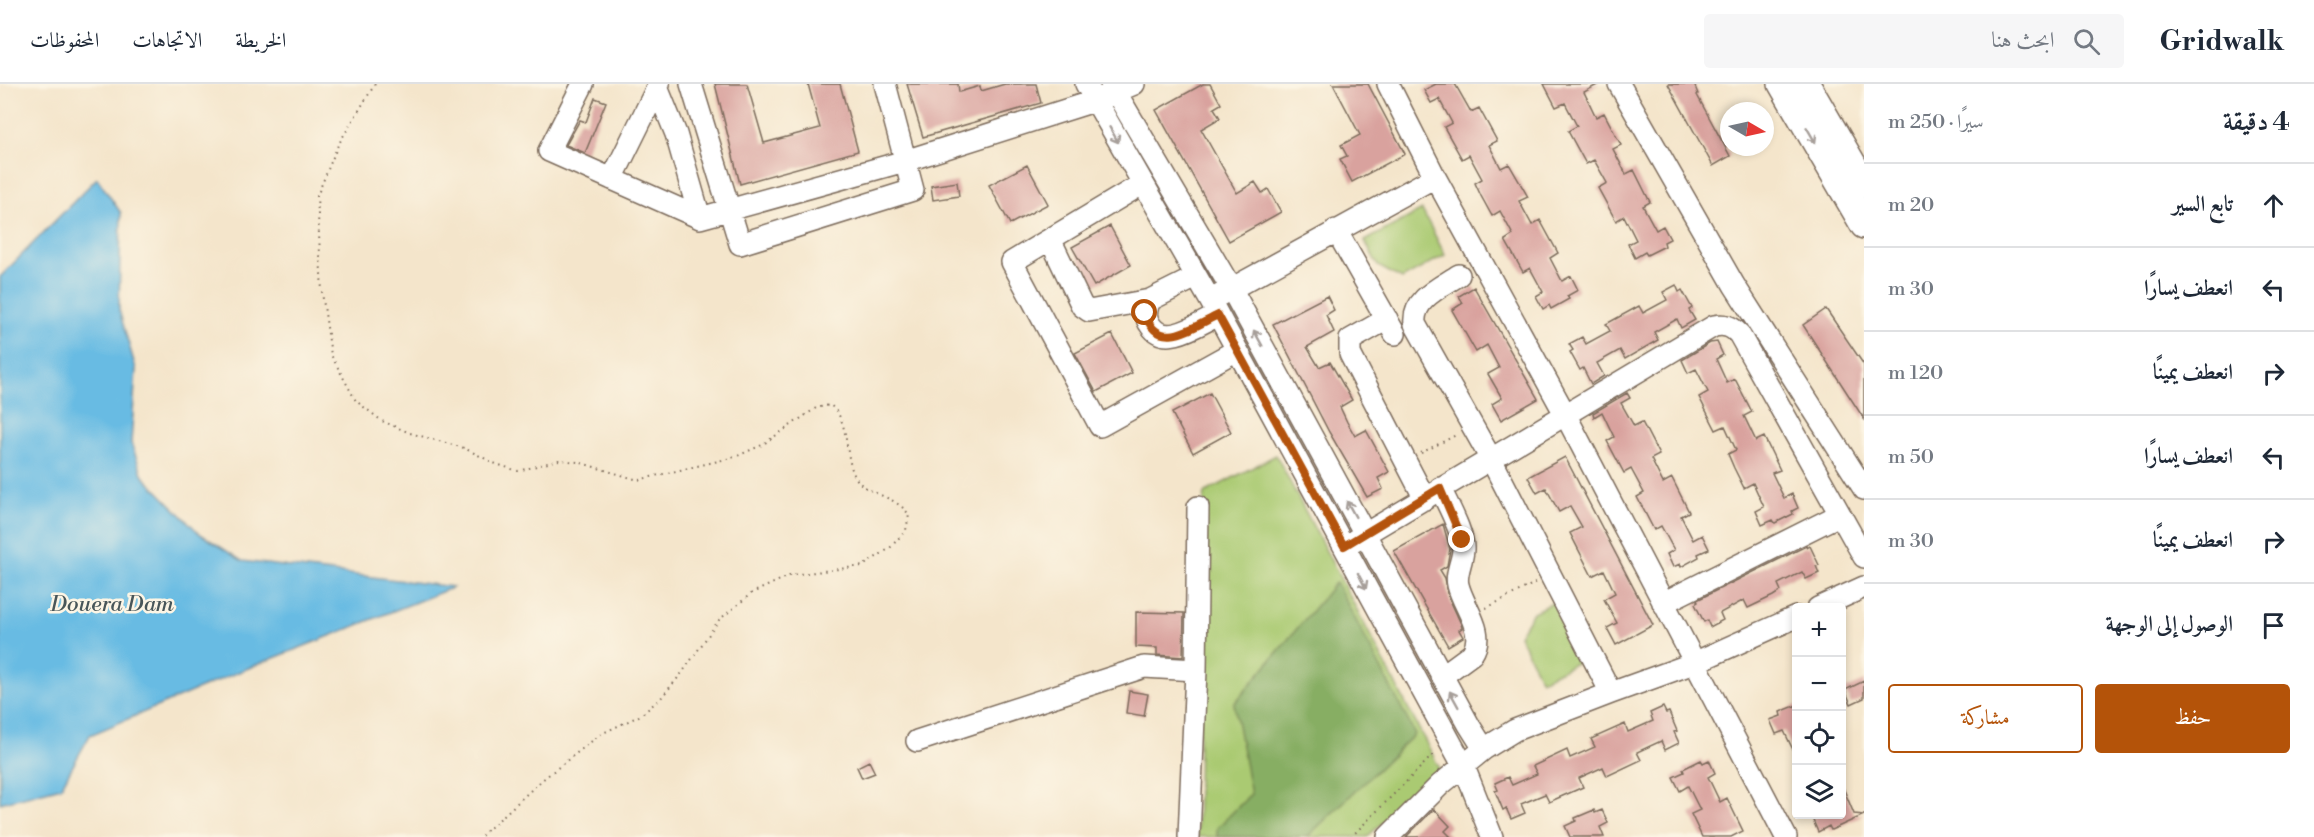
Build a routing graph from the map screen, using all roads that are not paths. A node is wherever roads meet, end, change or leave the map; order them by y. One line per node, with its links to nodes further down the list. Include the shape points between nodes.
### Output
1 (583, 84): 13 (street, via 549,151)
2 (691, 84): 16 (street)
3 (885, 84): 11 (street)
4 (1388, 84): 12 (street)
5 (1619, 84): 29 (street, via 1734,285)
6 (1782, 84): 18 (main road, one-way to 18)
7 (1806, 84): 15 (main road)
8 (658, 85): 13 (street); 17 (street)
9 (1120, 87): 10 (street); 23 (street)
10 (1090, 93): 11 (street); 14 (street, one-way to 14)
11 (905, 161): 16 (street); 16 (street, via 913,190 740,244)
12 (1435, 177): 19 (street); 27 (street)
13 (612, 179): 17 (street)
14 (1142, 183): 20 (street); 22 (street)
15 (1864, 184)
16 (729, 209): 17 (street)
17 (700, 218)
18 (1864, 225)
19 (1336, 230): 23 (street); 30 (street, via 1391,326 1350,340 1350,354)
20 (1050, 239): 24 (street, via 1082,306 1089,311); 26 (street, via 1012,262 1100,426)
21 (1459, 274): 28 (street, via 1422,301 1416,309 1415,324)
22 (1196, 277): 24 (street); 25 (street)
23 (1231, 288): 25 (street); 33 (street, one-way to 23)
24 (1150, 300): 25 (street, via 1145,313 1148,322 1155,332 1166,336 1179,333)
25 (1214, 308): 26 (street)
26 (1237, 350): 34 (street)
27 (1565, 414): 28 (street); 32 (street, via 1714,326 1727,326 1739,334); 37 (street)
28 (1491, 459): 30 (street); 43 (street)
29 (1864, 489)
30 (1433, 494): 33 (street); 42 (street, via 1463,545 1458,582 1478,637 1472,654)
31 (1198, 507): 41 (street)
32 (1839, 515): 35 (street); 37 (street)
33 (1365, 535): 34 (street); 42 (street)
34 (1344, 546): 46 (street, one-way to 46)
35 (1864, 557)
36 (1860, 596): 38 (street)
37 (1663, 603): 40 (street)
38 (1836, 603)
39 (1792, 619): 40 (street)
40 (1694, 663): 43 (street); 50 (street)
41 (1196, 670): 44 (street, via 1144,667); 47 (street)
42 (1442, 676): 45 (street, one-way to 42)
43 (1611, 693): 45 (street, via 1531,723)
44 (917, 741)
45 (1484, 749): 46 (street)
46 (1461, 762): 48 (street); 49 (street)
47 (1189, 837)
48 (1388, 837)
49 (1492, 837)
50 (1786, 837)

